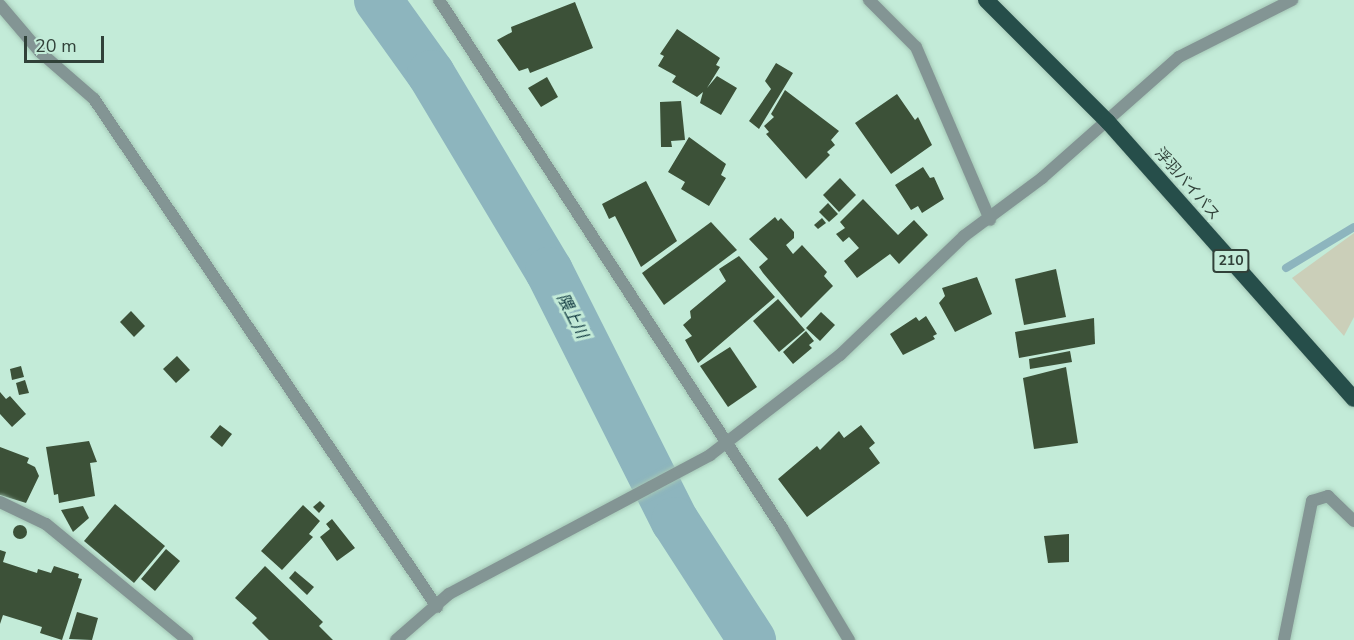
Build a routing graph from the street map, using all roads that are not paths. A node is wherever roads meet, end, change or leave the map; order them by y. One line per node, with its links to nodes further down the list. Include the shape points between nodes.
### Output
1 (439, 0): 9 (street)
2 (869, 0): 7 (street, via 916,47)
3 (986, 0): 6 (highway, 浮羽バイパス / 210)
4 (1292, 0): 6 (street, via 1179,57)
5 (0, 5): 12 (street, via 40,52 94,99)
6 (1108, 122): 7 (street); 8 (highway, 浮羽バイパス / 210)
7 (990, 220): 9 (street, via 964,236 840,355)
8 (1354, 399)
9 (724, 443): 12 (street, via 710,455 449,594); 15 (street, via 782,528)
10 (0, 502): 13 (street, via 46,524)
11 (1354, 521): 16 (street, via 1328,496 1311,501)
12 (437, 607): 14 (street)
13 (187, 640)
14 (396, 640)
15 (849, 640)
16 (1284, 640)

